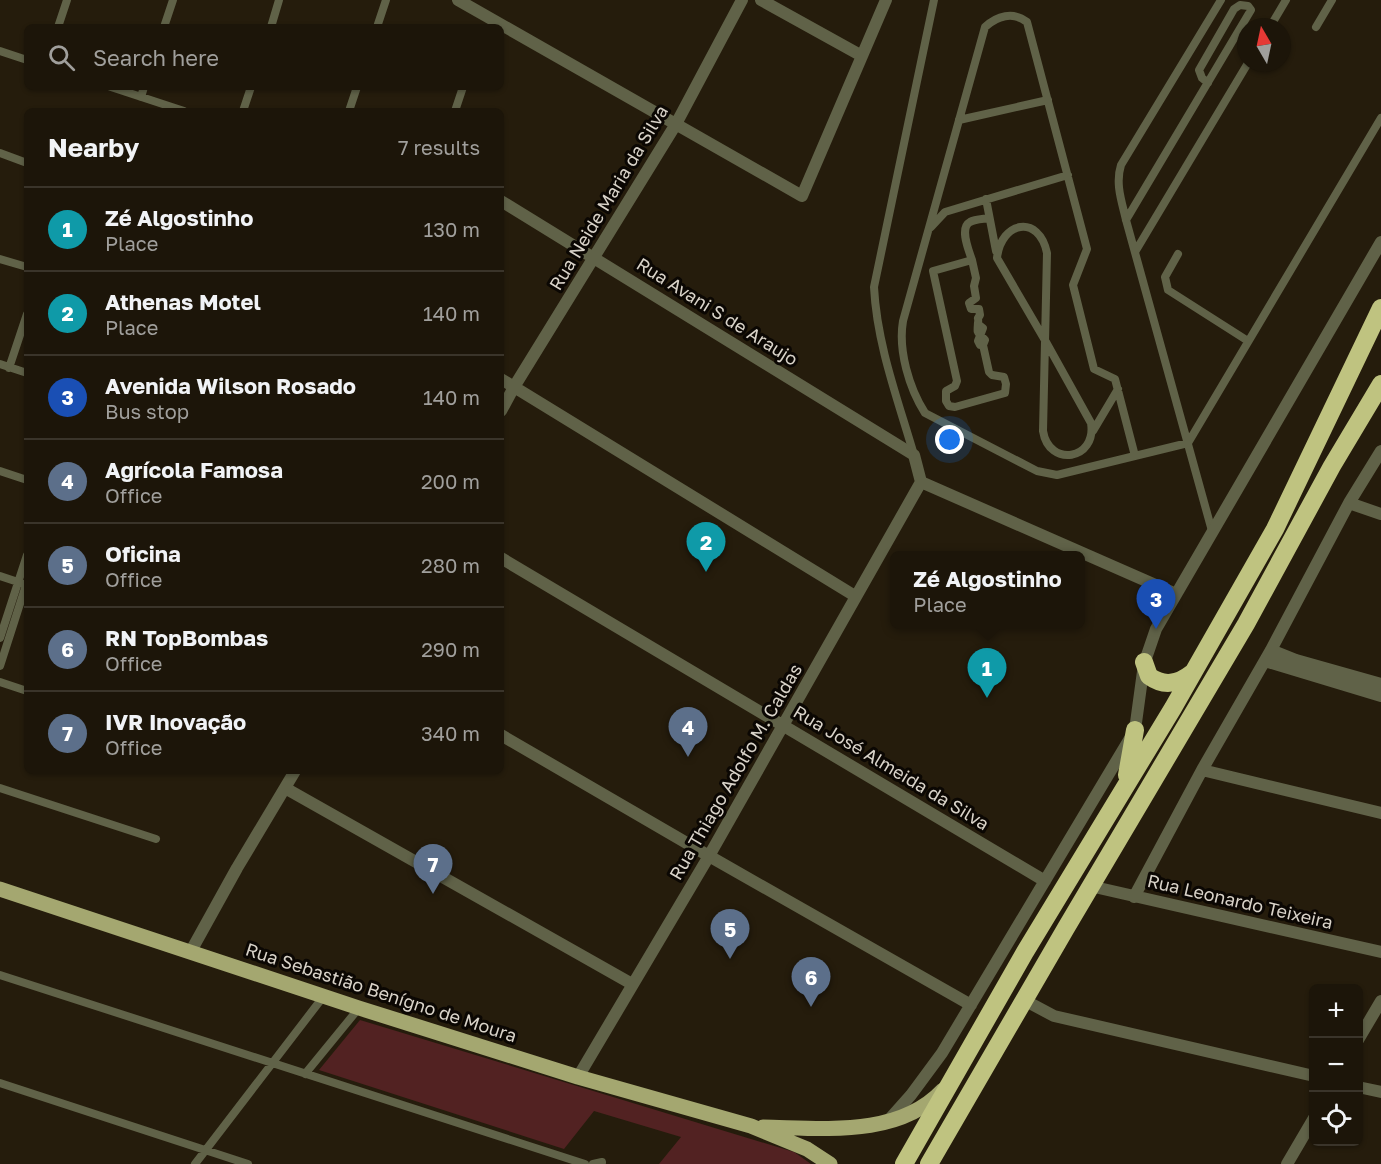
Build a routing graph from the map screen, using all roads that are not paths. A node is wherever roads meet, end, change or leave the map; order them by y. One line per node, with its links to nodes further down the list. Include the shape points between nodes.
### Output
1 (67, 0): 14 (lane)
2 (173, 0): 15 (lane)
3 (279, 0): 16 (lane)
4 (386, 0): 17 (lane)
5 (458, 0): 18 (street)
6 (742, 0): 39 (street, Rua Neide Maria da Silva)
7 (760, 0): 22 (street)
8 (886, 0): 22 (street)
9 (934, 0): 71 (lane, via 874,287 881,345)
10 (1221, 0): 46 (lane, via 1121,165 1118,183)
11 (1286, 0): 13 (lane)
12 (1332, 0): 20 (lane)
13 (1275, 18)
14 (59, 24)
15 (165, 24)
16 (271, 24)
17 (378, 24)
18 (500, 24)
19 (504, 26): 39 (street)
20 (1316, 27)
21 (0, 51): 23 (lane)
22 (862, 56): 39 (street, via 802,196)
23 (24, 59)
24 (1243, 72): 49 (lane)
25 (1208, 83): 25 (lane, via 1251,10 1248,6 1234,9 1199,70); 46 (lane)
26 (120, 90): 31 (lane)
27 (143, 90): 31 (lane)
28 (250, 90): 34 (lane)
29 (356, 90): 35 (lane)
30 (462, 90): 36 (lane)
31 (141, 97): 33 (lane)
32 (1048, 100): 38 (lane); 38 (lane, via 1027,22 1020,17 1002,17 985,27); 42 (lane)
33 (170, 108)
34 (244, 108)
35 (351, 108)
36 (456, 108)
37 (1381, 118): 58 (lane)
38 (959, 120): 47 (lane)
39 (676, 124): 51 (street, Rua Neide Maria da Silva)
40 (0, 153): 41 (lane)
41 (24, 161)
42 (1068, 175): 43 (lane); 66 (lane, via 1087,249 1073,285 1094,369 1115,379)
43 (986, 199): 45 (lane); 47 (lane, via 945,212)
44 (504, 203): 51 (street, Rua Avani S de Araujo)
45 (989, 218): 52 (lane); 54 (lane, via 966,226)
46 (1126, 220): 49 (lane)
47 (928, 231): 72 (lane, via 901,333 904,359 925,413 1048,475)
48 (1381, 242): 78 (street)
49 (1135, 252): 69 (lane)
50 (1178, 254): 58 (lane, via 1165,277 1168,290)
51 (594, 257): 65 (street, Rua Neide Maria da Silva); 71 (street, Rua Avani S de Araujo)
52 (997, 258): 59 (lane); 59 (lane, via 999,244 1009,231 1032,229 1044,241)
53 (0, 259): 55 (lane)
54 (972, 260): 54 (lane, via 976,298 969,303 971,309 979,309 978,324 983,328 981,336 991,374 1002,376 1007,390 955,407 946,400 946,391 957,381 932,274 937,268)
55 (24, 266)
56 (1381, 308): 92 (highway, via 1275,529)
57 (24, 323): 61 (lane)
58 (1248, 341): 69 (lane)
59 (1046, 342): 68 (lane, via 1089,417); 68 (lane, via 1044,440 1056,453 1074,454 1081,452)
60 (0, 364): 61 (lane)
61 (9, 368): 62 (lane)
62 (24, 372)
63 (504, 381): 65 (street)
64 (1381, 384): 109 (highway, via 1246,624)
65 (514, 387): 67 (street, Rua Neide Maria da Silva); 87 (street)
66 (1118, 389): 68 (lane); 72 (lane)
67 (504, 405)
68 (1093, 431)
69 (1188, 442): 72 (lane); 78 (lane)
70 (1381, 451): 76 (street)
71 (914, 455): 75 (street)
72 (1135, 456)
73 (0, 471): 74 (lane)
74 (24, 479)
75 (921, 482): 79 (street); 87 (street, Rua Thiago Adolfo M. Caldas)
76 (1349, 503): 77 (street); 89 (street)
77 (1381, 513)
78 (1212, 531): 86 (street)
79 (1078, 551)
80 (1085, 554): 86 (street)
81 (504, 560): 97 (street, Rua José Almeida da Silva)
82 (0, 576): 83 (lane)
83 (24, 584)
84 (24, 586): 88 (lane)
85 (24, 587): 91 (lane)
86 (1176, 594): 90 (street, via 1156,629)
87 (855, 596): 97 (street, Rua Thiago Adolfo M. Caldas)
88 (0, 638)
89 (1268, 655): 94 (street); 96 (street); 100 (street)
90 (1144, 662): 92 (highway, via 1149,676 1164,683 1181,681); 98 (street)
91 (0, 666)
92 (1194, 672): 104 (highway)
93 (0, 682): 95 (lane)
94 (1381, 684)
95 (24, 690)
96 (1381, 696)
97 (784, 724): 107 (street, Rua Thiago Adolfo M. Caldas); 108 (street, Rua José Almeida da Silva)
98 (1135, 730): 104 (highway); 108 (street)
99 (504, 737): 107 (street)
100 (1202, 770): 105 (street); 111 (street)
101 (294, 774): 103 (street)
102 (0, 788): 106 (lane)
103 (285, 788): 112 (street); 115 (street)
104 (1125, 788): 126 (highway)
105 (1381, 813)
106 (156, 839)
107 (709, 856): 115 (street, Rua Thiago Adolfo M. Caldas); 119 (street)
108 (1045, 881): 119 (street)
109 (1090, 886): 111 (street, Rua Leonardo Teixeira); 117 (highway)
110 (0, 889): 112 (main road, Rua Sebastião Benígno de Moura)
111 (1134, 897): 113 (street, Rua Leonardo Teixeira)
112 (191, 951): 116 (main road, Rua Sebastião Benígno de Moura)
113 (1381, 952)
114 (0, 975): 122 (lane)
115 (632, 984): 125 (street, Rua Thiago Adolfo M. Caldas)
116 (324, 996): 120 (main road, Rua Sebastião Benígno de Moura); 122 (lane)
117 (1024, 1000): 124 (street, via 1054,1016); 141 (highway)
118 (1381, 1001): 121 (street)
119 (971, 1005): 130 (street, via 942,1053)
120 (359, 1008): 123 (lane); 125 (main road, Rua Sebastião Benígno de Moura)
121 (1360, 1038)
122 (273, 1063): 123 (lane); 133 (lane)
123 (304, 1074): 137 (lane)
124 (1309, 1075)
125 (578, 1077): 131 (main road, Rua Sebastião Benígno de Moura)
126 (952, 1080): 130 (main road, via 918,1110); 140 (highway)
127 (0, 1083): 133 (lane)
128 (1363, 1088): 129 (street)
129 (1381, 1092)
130 (887, 1122): 131 (main road, via 829,1128)
131 (751, 1126): 139 (main road, via 807,1149)
132 (1309, 1127): 142 (street)
133 (205, 1151): 135 (lane); 136 (lane)
134 (602, 1162): 138 (lane)
135 (195, 1164)
136 (248, 1164)
137 (585, 1164)
138 (593, 1164)
139 (830, 1164)
140 (904, 1164)
141 (930, 1164)
142 (1287, 1164)

